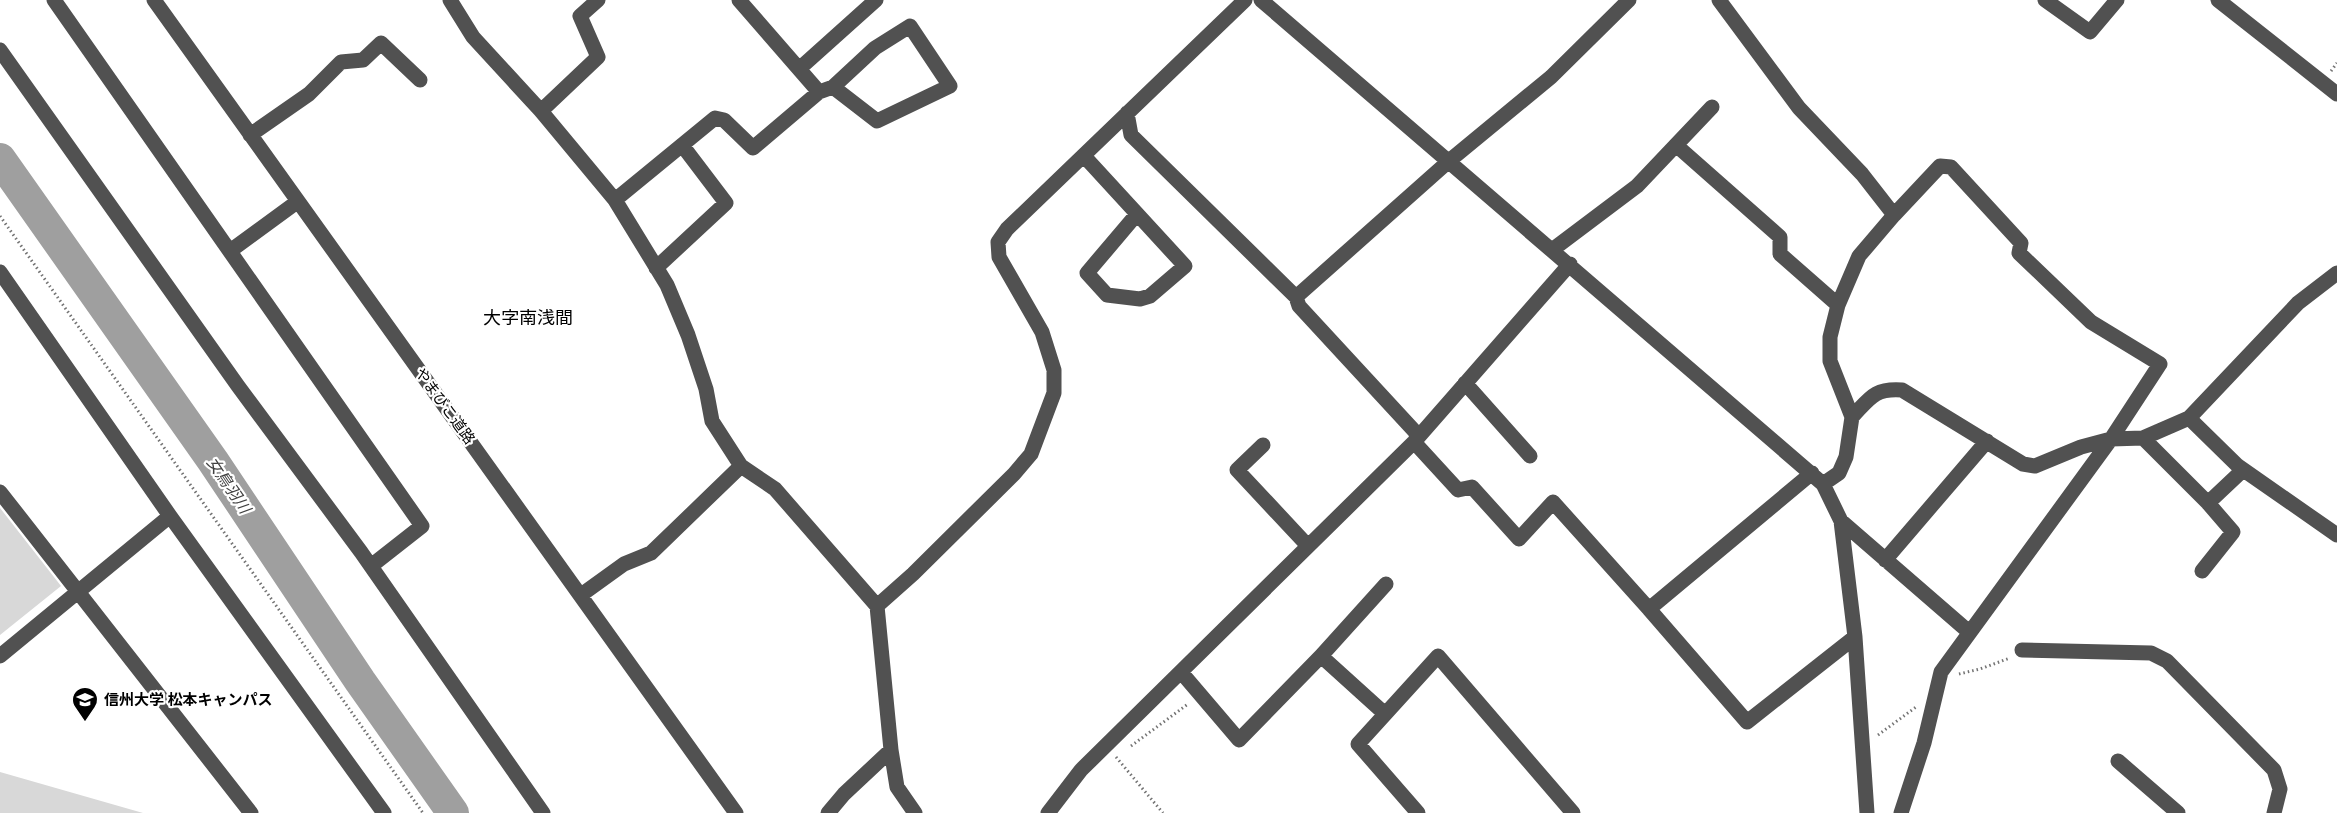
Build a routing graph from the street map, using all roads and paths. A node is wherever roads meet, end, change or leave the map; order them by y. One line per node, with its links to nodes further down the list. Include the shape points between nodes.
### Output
1 (54, 0): 32 (street)
2 (154, 0): 22 (street, やまびこ道路)
3 (450, 0): 20 (street, via 473,37)
4 (598, 0): 20 (street, via 580,16 598,57)
5 (739, 0): 15 (street)
6 (876, 0): 15 (street)
7 (1245, 0): 21 (street)
8 (1261, 0): 26 (street)
9 (1629, 0): 26 (street, via 1551,77)
10 (2045, 0): 11 (street, via 2090,32)
11 (2117, 0)
12 (2218, 0): 18 (street)
13 (1725, 2): 30 (street, via 1799,108 1862,174)
14 (0, 50): 59 (street)
15 (799, 69): 17 (street)
16 (420, 80): 22 (street, via 381,43 363,60 341,62 309,94)
17 (826, 89): 17 (street, via 877,121 950,86 910,26 875,48); 23 (street, via 753,148 724,120 715,118)
18 (2337, 94)
19 (1712, 107): 24 (street)
20 (541, 111): 27 (street)
21 (1127, 113): 25 (street); 38 (street, via 1131,135)
22 (250, 135): 28 (street, やまびこ道路)
23 (682, 146): 27 (street); 35 (street, via 726,203)
24 (1677, 146): 33 (street, via 1637,186); 39 (street, via 1780,237 1780,254)
25 (1084, 156): 29 (street); 64 (street, via 998,242 999,257 1042,332 1054,370 1054,393 1031,454)
26 (1449, 161): 33 (street); 38 (street)
27 (615, 200): 35 (street)
28 (297, 202): 32 (street); 63 (street, やまびこ道路)
29 (1137, 214): 29 (street, via 1185,266 1150,296 1140,299 1107,295 1087,273)
30 (1894, 215): 39 (street, via 1859,256); 45 (street, via 1940,166 1951,167 2021,243 2019,253 2091,322 2160,364)
31 (0, 216): 80 (path)
32 (231, 250): 59 (street, via 422,526)
33 (1552, 250): 34 (street)
34 (1570, 264): 40 (street); 51 (street)
35 (656, 268): 49 (street, via 688,335 712,421)
36 (0, 272): 54 (street)
37 (2337, 273): 42 (street, via 2298,303)
38 (1296, 297): 44 (street, via 1299,306)
39 (1838, 305): 41 (street, via 1830,337 1830,361)
40 (1465, 383): 44 (street); 48 (street)
41 (1852, 417): 46 (street, via 1873,395 1887,389 1902,390); 51 (street, via 1846,458 1839,473)
42 (2189, 418): 43 (street); 50 (street)
43 (2143, 438): 45 (street); 53 (street)
44 (1416, 439): 57 (street); 65 (street, via 1458,490 1472,487 1519,539 1553,502)
45 (2111, 439): 46 (street, via 2035,466 2023,464); 66 (street)
46 (1987, 441): 58 (street)
47 (1263, 445): 57 (street, via 1237,470)
48 (1530, 456)
49 (741, 466): 63 (street, via 651,554 624,564); 64 (street, via 774,489)
50 (2243, 470): 53 (street); 56 (street)
51 (1817, 479): 55 (street); 65 (street)
52 (0, 492): 62 (street)
53 (2208, 503): 60 (street, via 2233,532)
54 (170, 516): 62 (street); 79 (street)
55 (1841, 521): 58 (street); 67 (street)
56 (2337, 535)
57 (1308, 546): 71 (street)
58 (1885, 560): 66 (street)
59 (371, 566): 81 (street)
60 (2202, 571)
61 (1386, 584): 70 (street)
62 (79, 592): 69 (street); 78 (street)
63 (581, 595): 82 (street, やまびこ道路)
64 (878, 606): 74 (street)
65 (1649, 609): 67 (street, via 1747,722)
66 (1969, 632): 90 (street, via 1941,672 1924,743)
67 (1855, 637): 89 (street)
68 (2022, 650): 92 (street, via 2151,653 2167,661 2274,770 2280,789)
69 (0, 656)
70 (1321, 656): 72 (street, via 1239,740); 73 (street)
71 (1181, 672): 72 (street); 85 (street, via 1081,770)
72 (1200, 695): 75 (path)
73 (1384, 713): 87 (street, via 1358,744); 88 (street, via 1438,657)
74 (891, 750): 83 (street); 84 (street, via 897,787)
75 (1125, 750)
76 (1116, 756): 86 (path)
77 (2118, 761): 91 (street)
78 (251, 813)
79 (384, 813)
80 (423, 813)
81 (543, 813)
82 (736, 813)
83 (828, 813)
84 (915, 813)
85 (1048, 813)
86 (1163, 813)
87 (1418, 813)
88 (1573, 813)
89 (1867, 813)
90 (1901, 813)
91 (2178, 813)
92 (2274, 813)

